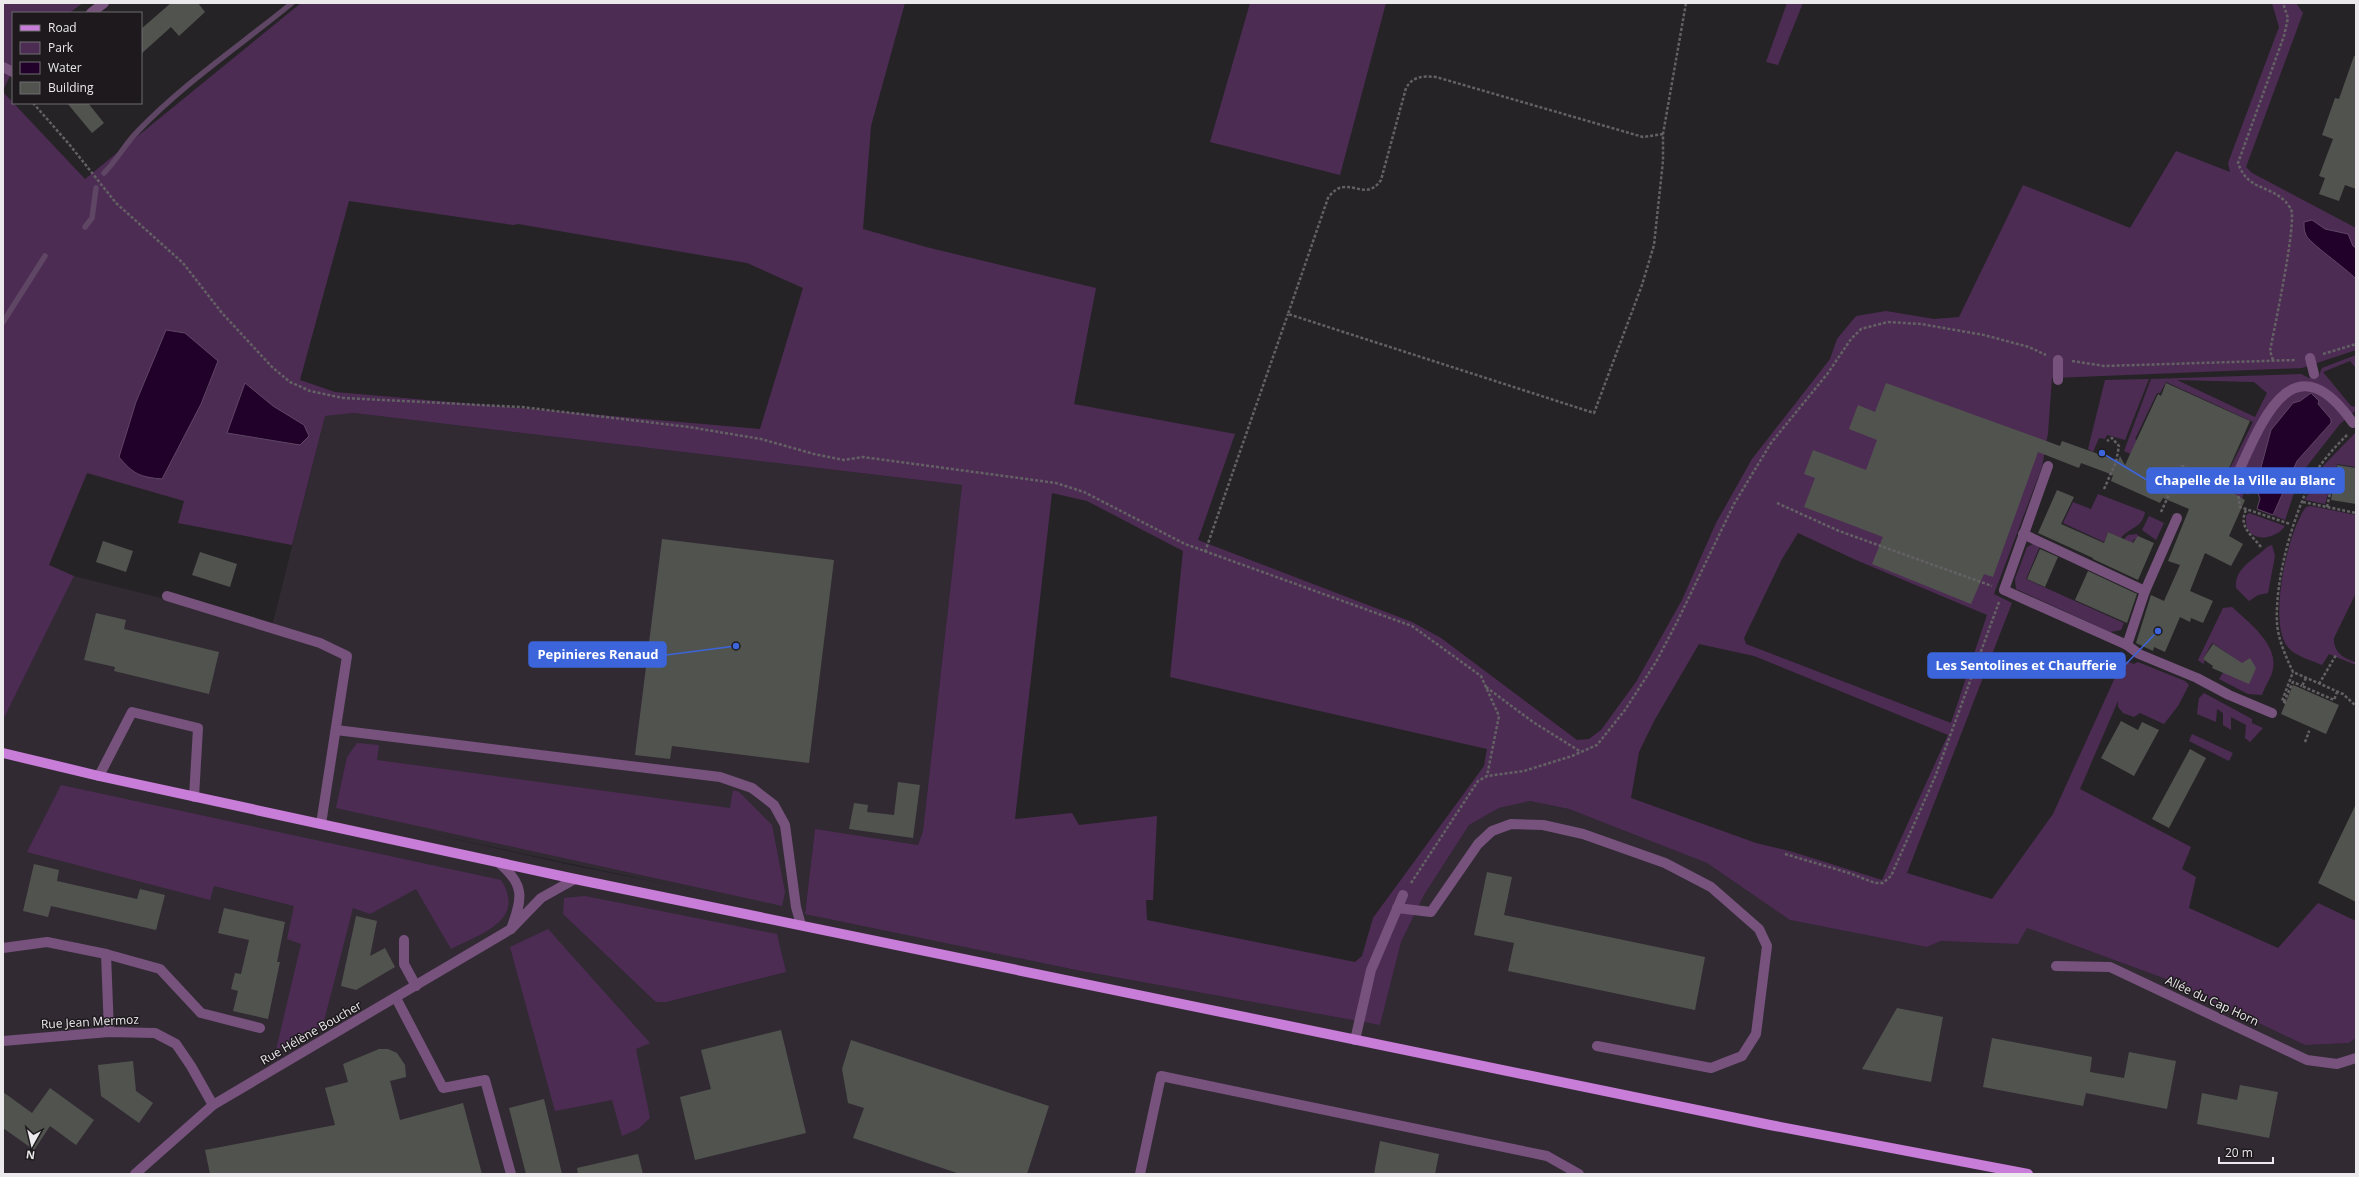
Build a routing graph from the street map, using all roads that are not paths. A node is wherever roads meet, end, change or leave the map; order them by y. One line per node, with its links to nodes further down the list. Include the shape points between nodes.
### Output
1 (104, 3): 2 (street)
2 (92, 12)
3 (3, 67): 4 (street)
4 (12, 72)
5 (2310, 358): 7 (street)
6 (2058, 360): 8 (street)
7 (2314, 374)
8 (2058, 380)
9 (2352, 428): 11 (street, via 2341,406 2323,390 2312,386 2288,392 2269,410)
10 (2048, 466): 13 (street)
11 (2238, 473)
12 (2177, 518): 14 (street)
13 (2024, 534): 14 (street); 16 (street, via 2004,590)
14 (2145, 591): 16 (street)
15 (167, 596): 18 (street, via 320,643 346,656)
16 (2127, 645): 17 (street, via 2139,654)
17 (2272, 713)
18 (336, 730): 22 (street); 27 (street, via 720,777 752,788 774,805 785,825 796,907)
19 (3, 753): 20 (main road)
20 (99, 776): 21 (main road); 21 (street, via 132,712 198,728)
21 (194, 797): 22 (main road)
22 (321, 824): 23 (main road)
23 (498, 862): 24 (main road); 28 (street, via 516,879 519,889 520,901)
24 (575, 878): 27 (main road); 28 (street, Rue Hélène Boucher, via 541,898)
25 (1402, 895): 26 (street)
26 (1397, 908): 37 (street, via 1371,970); 39 (street, via 1431,912 1478,844 1492,831 1511,824 1543,825 1583,834 1665,863 1710,887 1759,929 1767,946 1756,1034 1742,1056 1711,1068)
27 (801, 925): 37 (main road)
28 (512, 929): 33 (street, Rue Hélène Boucher)
29 (404, 940): 33 (street, via 404,964)
30 (3, 948): 31 (street, via 46,942)
31 (106, 954): 35 (street, via 160,969 201,1014); 36 (street)
32 (2056, 966): 40 (street, Allée du Cap Horn, via 2110,967 2307,1060 2337,1064)
33 (416, 986): 34 (street, Rue Hélène Boucher)
34 (396, 998): 41 (street, Rue Hélène Boucher); 43 (street, via 443,1088 485,1080)
35 (260, 1028)
36 (109, 1032): 38 (street, Rue Jean Mermoz); 41 (street, Rue Jean Mermoz, via 155,1033 176,1044)
37 (1355, 1040): 46 (main road, via 1770,1125)
38 (3, 1041)
39 (1597, 1046)
40 (2356, 1058)
41 (213, 1105): 42 (street, Rue Hélène Boucher)
42 (135, 1174)
43 (511, 1174)
44 (1140, 1174): 45 (street, via 1161,1076 1548,1156)
45 (1579, 1174)
46 (2028, 1174)

